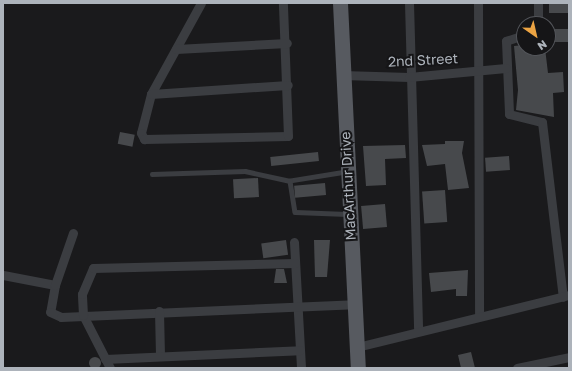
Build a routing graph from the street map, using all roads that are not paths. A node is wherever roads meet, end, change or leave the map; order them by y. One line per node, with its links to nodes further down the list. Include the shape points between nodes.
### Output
1 (201, 3): 10 (street)
2 (283, 3): 9 (street)
3 (340, 3): 13 (main road, MacArthur Drive)
4 (409, 3): 14 (street)
5 (478, 3): 12 (street)
6 (538, 3): 7 (street)
7 (538, 16)
8 (516, 37): 11 (street, via 507,39)
9 (287, 43): 10 (street); 15 (street)
10 (176, 49): 16 (street)
11 (506, 68): 12 (street, 2nd Street); 26 (street, via 510,117 542,122)
12 (480, 70): 14 (street, 2nd Street); 31 (street)
13 (342, 75): 14 (street, 2nd Street); 17 (main road, MacArthur Drive)
14 (409, 77): 32 (street)
15 (288, 85): 16 (street); 16 (street, via 290,132 284,137 144,139 141,133)
16 (151, 94)
17 (348, 172): 19 (lane); 20 (main road, MacArthur Drive)
18 (152, 174): 19 (lane, via 245,171)
19 (290, 180): 20 (lane, via 295,212)
20 (350, 214): 27 (main road, MacArthur Drive)
21 (73, 234): 25 (street)
22 (294, 242): 23 (street)
23 (295, 263): 28 (street); 30 (street, via 93,268 82,294)
24 (3, 274): 25 (street)
25 (55, 285): 30 (street, via 52,314)
26 (566, 296): 31 (street)
27 (354, 304): 28 (street); 33 (main road, MacArthur Drive)
28 (298, 305): 29 (street); 34 (street)
29 (159, 311): 30 (street); 35 (street)
30 (83, 315): 37 (street)
31 (479, 315): 32 (street)
32 (418, 329): 33 (street)
33 (357, 347): 40 (main road, MacArthur Drive)
34 (300, 350): 35 (street); 39 (street)
35 (160, 356): 37 (street)
36 (569, 357): 41 (street)
37 (105, 359): 38 (street)
38 (110, 368)
39 (301, 368)
40 (358, 368)
41 (517, 368)

